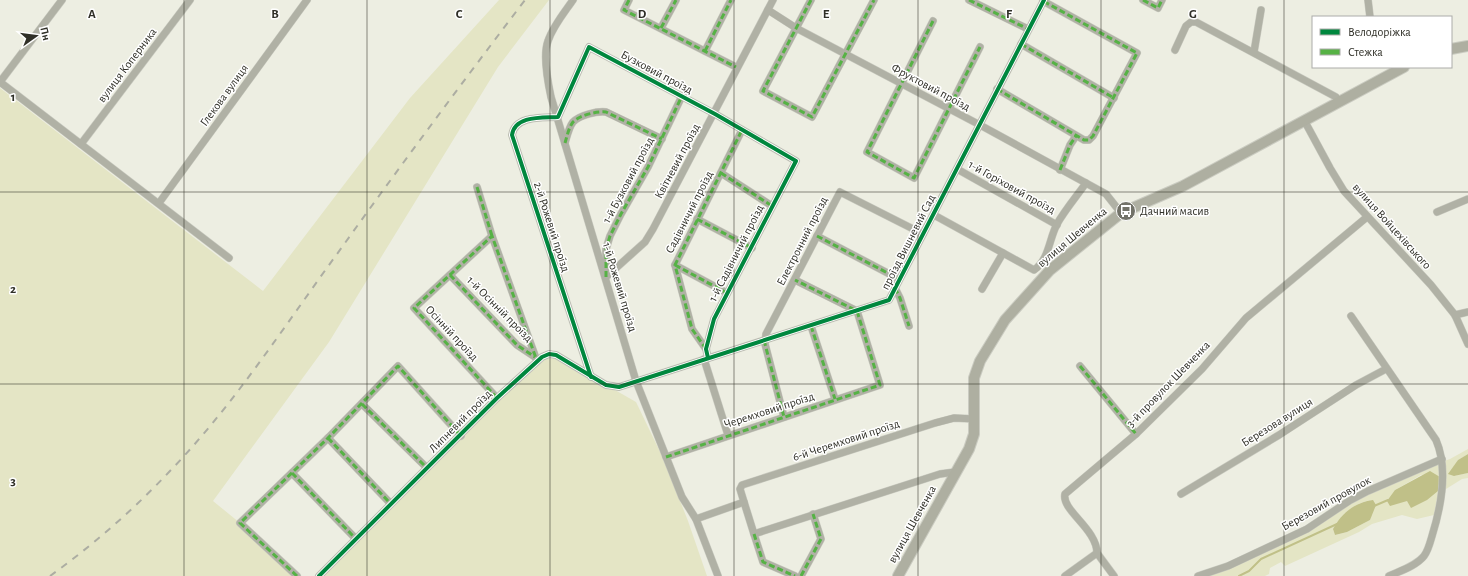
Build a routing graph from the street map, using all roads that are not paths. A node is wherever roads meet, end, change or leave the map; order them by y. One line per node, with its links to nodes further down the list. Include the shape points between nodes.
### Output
1 (62, 0): 33 (street)
2 (190, 0): 48 (street, вулиця Коперника)
3 (307, 0): 56 (street, Глекова вулиця)
4 (573, 0): 41 (street, 1-й Рожевий проїзд, via 547,44 548,82)
5 (629, 0): 20 (street, via 624,10)
6 (676, 0): 20 (street)
7 (731, 0): 28 (street)
8 (773, 0): 16 (street, Квітневий проїзд)
9 (811, 0): 21 (street)
10 (874, 0): 30 (street)
11 (969, 0): 22 (street)
12 (1143, 0): 13 (street, via 1158,8)
13 (1162, 0)
14 (1368, 0): 18 (street)
15 (1043, 1): 22 (street, проїзд Вишневий Сад); 37 (street, via 1137,53)
16 (768, 10): 21 (street, Фруктовий проїзд); 31 (street, Квітневий проїзд)
17 (1260, 10): 29 (street)
18 (1370, 16)
19 (933, 21): 34 (street)
20 (661, 28): 28 (street)
21 (796, 28): 30 (street, Фруктовий проїзд); 30 (street, via 763,91 812,117)
22 (1028, 29): 23 (street, проїзд Вишневий Сад)
23 (1021, 44): 35 (street, проїзд Вишневий Сад); 37 (street)
24 (1468, 46): 26 (street)
25 (980, 47): 39 (street)
26 (1452, 49)
27 (1176, 50): 29 (street, via 1186,26 1196,22)
28 (705, 51): 31 (street)
29 (1254, 52): 38 (street, via 1336,97)
30 (846, 55): 34 (street, Фруктовий проїзд)
31 (736, 67): 40 (street, Квітневий проїзд)
32 (1400, 68): 38 (street, вулиця Шевченка)
33 (0, 82): 48 (street)
34 (902, 85): 39 (street, Фруктовий проїзд); 39 (street, via 867,152 914,178)
35 (997, 89): 43 (street, проїзд Вишневий Сад); 45 (street)
36 (682, 96): 40 (street, Бузковий проїзд); 41 (street, Бузковий проїзд, via 589,47); 46 (street, 1-й Бузковий проїзд)
37 (1114, 98): 45 (street, via 1089,140)
38 (1339, 102): 42 (street, вулиця Шевченка)
39 (948, 110): 43 (street, Фруктовий проїзд)
40 (715, 114): 44 (street, Бузковий проїзд); 72 (street, Квітневий проїзд, via 653,229 644,242)
41 (558, 117): 47 (street, 1-й Рожевий проїзд); 91 (street, 2-й Рожевий проїзд, via 524,121 514,127 512,134)
42 (1304, 120): 59 (street, вулиця Шевченка, via 1182,186); 61 (street, вулиця Войцехівського, via 1344,191)
43 (980, 125): 50 (street, проїзд Вишневий Сад); 51 (street, Фруктовий проїзд)
44 (742, 130): 49 (street, Бузковий проїзд); 52 (street, Садівничий проїзд)
45 (1076, 136): 51 (street)
46 (662, 139): 47 (street, via 600,111 579,118 573,123); 72 (street, 1-й Бузковий проїзд, via 610,236 606,248)
47 (565, 143): 72 (street, 1-й Рожевий проїзд)
48 (81, 144): 56 (street)
49 (796, 161): 57 (street, 1-й Садівничий проїзд)
50 (957, 169): 60 (street, проїзд Вишневий Сад); 63 (street, 1-й Горіховий проїзд)
51 (1060, 170): 53 (street, Фруктовий проїзд)
52 (721, 173): 57 (street); 62 (street, Садівничий проїзд)
53 (1086, 183): 59 (street, Фруктовий проїзд, via 1106,194); 63 (street)
54 (477, 187): 65 (street)
55 (1468, 199): 58 (street)
56 (159, 203): 69 (street)
57 (772, 206): 67 (street, 1-й Садівничий проїзд)
58 (1437, 212)
59 (1121, 213): 97 (street, вулиця Шевченка, via 1050,270 1005,320 980,361 974,378)
60 (934, 215): 64 (street, проїзд Вишневий Сад); 68 (street)
61 (1367, 217): 80 (street, вулиця Войцехівського, via 1431,285); 98 (street, 3-й провулок Шевченка, via 1246,318 1202,369)
62 (697, 218): 67 (street); 70 (street, Садівничий проїзд)
63 (1057, 225): 68 (street, via 1040,266 1034,270)
64 (923, 234): 66 (street, Електронний проїзд, via 840,192); 73 (street, проїзд Вишневий Сад)
65 (492, 236): 71 (street, Осінній проїзд); 87 (street)
66 (817, 236): 73 (street); 74 (street, Електронний проїзд)
67 (752, 248): 77 (street, 1-й Садівничий проїзд)
68 (1003, 253): 76 (street)
69 (229, 258)
70 (674, 265): 77 (street); 86 (street, Садівничий проїзд, via 692,329)
71 (450, 275): 87 (street, 1-й Осінній проїзд, via 517,345); 93 (street, Осінній проїзд, via 414,308)
72 (606, 277): 92 (street, 1-й Рожевий проїзд)
73 (899, 279): 75 (street, проїзд Вишневий Сад)
74 (794, 280): 78 (street); 84 (street, Електронний проїзд)
75 (895, 288): 78 (street, проїзд Вишневий Сад, via 889,300); 83 (street)
76 (982, 289)
77 (727, 293): 86 (street, 1-й Садівничий проїзд, via 714,319)
78 (857, 311): 82 (street, проїзд Вишневий Сад); 94 (street, Черемховий проїзд, via 880,385)
79 (1468, 312): 80 (street)
80 (1454, 315): 85 (street, вулиця Войцехівського)
81 (1351, 316): 90 (street)
82 (811, 326): 84 (street, проїзд Вишневий Сад); 94 (street)
83 (909, 326)
84 (765, 340): 88 (street, проїзд Вишневий Сад); 96 (street)
85 (1468, 344)
86 (706, 349): 88 (street, 1-й Садівничий проїзд)
87 (536, 359): 91 (street, Липневий проїзд, via 554,354); 93 (street, Липневий проїзд)
88 (706, 359): 92 (street, проїзд Вишневий Сад); 99 (street, 1-й Садівничий проїзд)
89 (1080, 366): 98 (street)
90 (1386, 369): 103 (street, via 1436,440); 107 (street, Березова вулиця, via 1356,384 1279,435)
91 (591, 377): 92 (street, Липневий проїзд, via 614,387)
92 (636, 381): 102 (street, 1-й Рожевий проїзд)
93 (497, 398): 100 (street, Липневий проїзд)
94 (835, 399): 96 (street, Черемховий проїзд)
95 (362, 404): 100 (street, via 398,366); 101 (street); 104 (street)
96 (784, 417): 99 (street, Черемховий проїзд)
97 (975, 420): 105 (street, вулиця Шевченка, via 969,449); 108 (street, 6-й Черемховий проїзд, via 954,418 935,423 742,485 740,489)
98 (1136, 434): 114 (street, 3-й провулок Шевченка, via 1065,494 1066,503 1095,539)
99 (728, 435): 102 (street, Черемховий проїзд)
100 (461, 436): 104 (street, Липневий проїзд)
101 (328, 438): 106 (street); 109 (street)
102 (666, 457): 111 (street, 1-й Рожевий проїзд, via 682,497)
103 (1442, 458): 123 (street, Березовий провулок, via 1368,491 1307,529 1228,566); 124 (street, via 1441,500 1424,556 1413,565)
104 (427, 468): 109 (street, Липневий проїзд)
105 (955, 472): 110 (street, via 940,474); 120 (street, вулиця Шевченка)
106 (292, 473): 113 (street); 115 (street, via 240,522)
107 (1181, 494)
108 (744, 502): 111 (street); 112 (street, 6-й Черемховий проїзд)
109 (390, 503): 113 (street, Липневий проїзд)
110 (813, 514): 112 (street); 119 (street, via 821,539)
111 (696, 519): 117 (street, 1-й Рожевий проїзд)
112 (754, 534): 118 (street, 6-й Черемховий проїзд, via 763,562)
113 (356, 539): 116 (street, Липневий проїзд)
114 (1097, 553): 121 (street); 122 (street)
115 (297, 576)
116 (319, 576)
117 (718, 576)
118 (796, 576)
119 (801, 576)
120 (898, 576)
121 (1066, 576)
122 (1114, 576)
123 (1198, 576)
124 (1389, 576)

